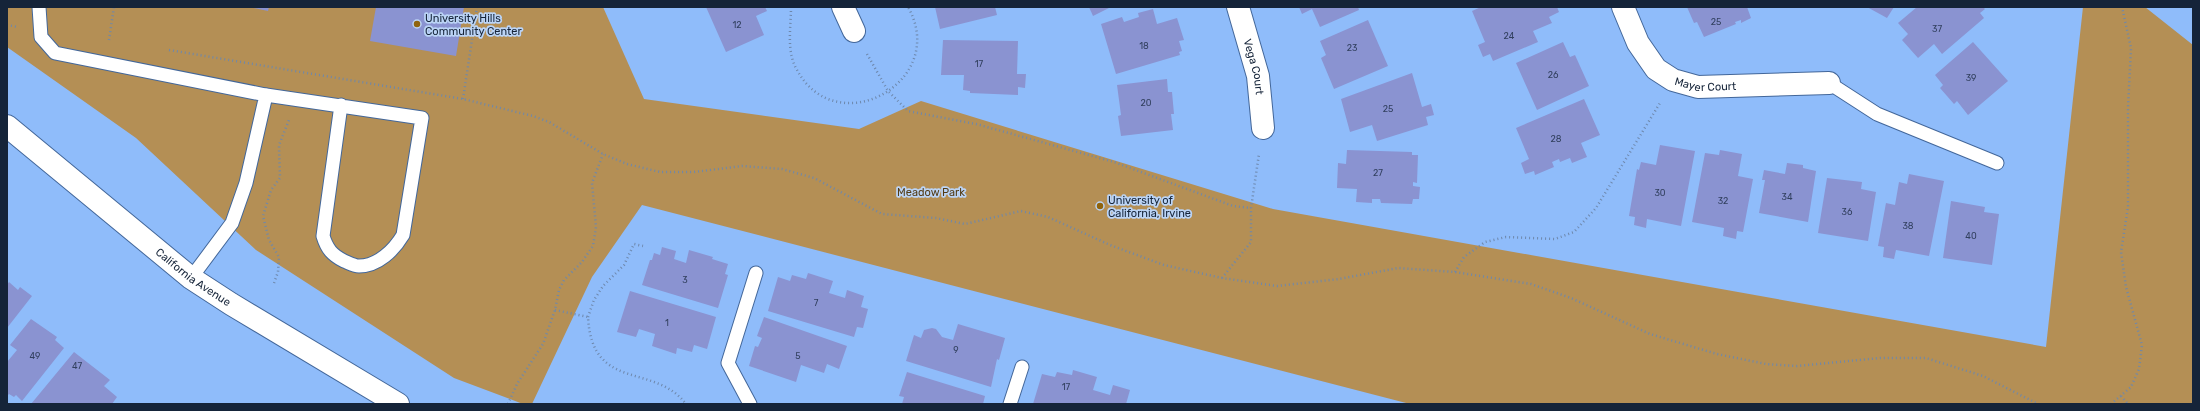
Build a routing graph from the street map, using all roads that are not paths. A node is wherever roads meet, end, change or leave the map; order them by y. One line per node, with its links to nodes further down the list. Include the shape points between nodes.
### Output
1 (39, 7): 7 (lane, via 42,37 55,54)
2 (843, 7): 5 (street)
3 (1238, 7): 10 (street, Vega Court, via 1258,76)
4 (1623, 7): 6 (street, Mayer Court, via 1638,43 1656,69 1673,80 1698,87)
5 (854, 31)
6 (1829, 83): 11 (lane, via 1877,114)
7 (266, 95): 8 (lane); 13 (lane, via 246,183 232,223)
8 (341, 105): 8 (lane, via 422,118 403,235 394,249 373,264 358,266 340,259 328,250 323,236)
9 (7, 126): 13 (street, California Avenue)
10 (1263, 128)
11 (1997, 163)
12 (756, 273): 16 (lane, via 728,363)
13 (191, 278): 15 (street, California Avenue)
14 (1022, 367): 17 (lane)
15 (398, 404)
16 (750, 404)
17 (1010, 404)

